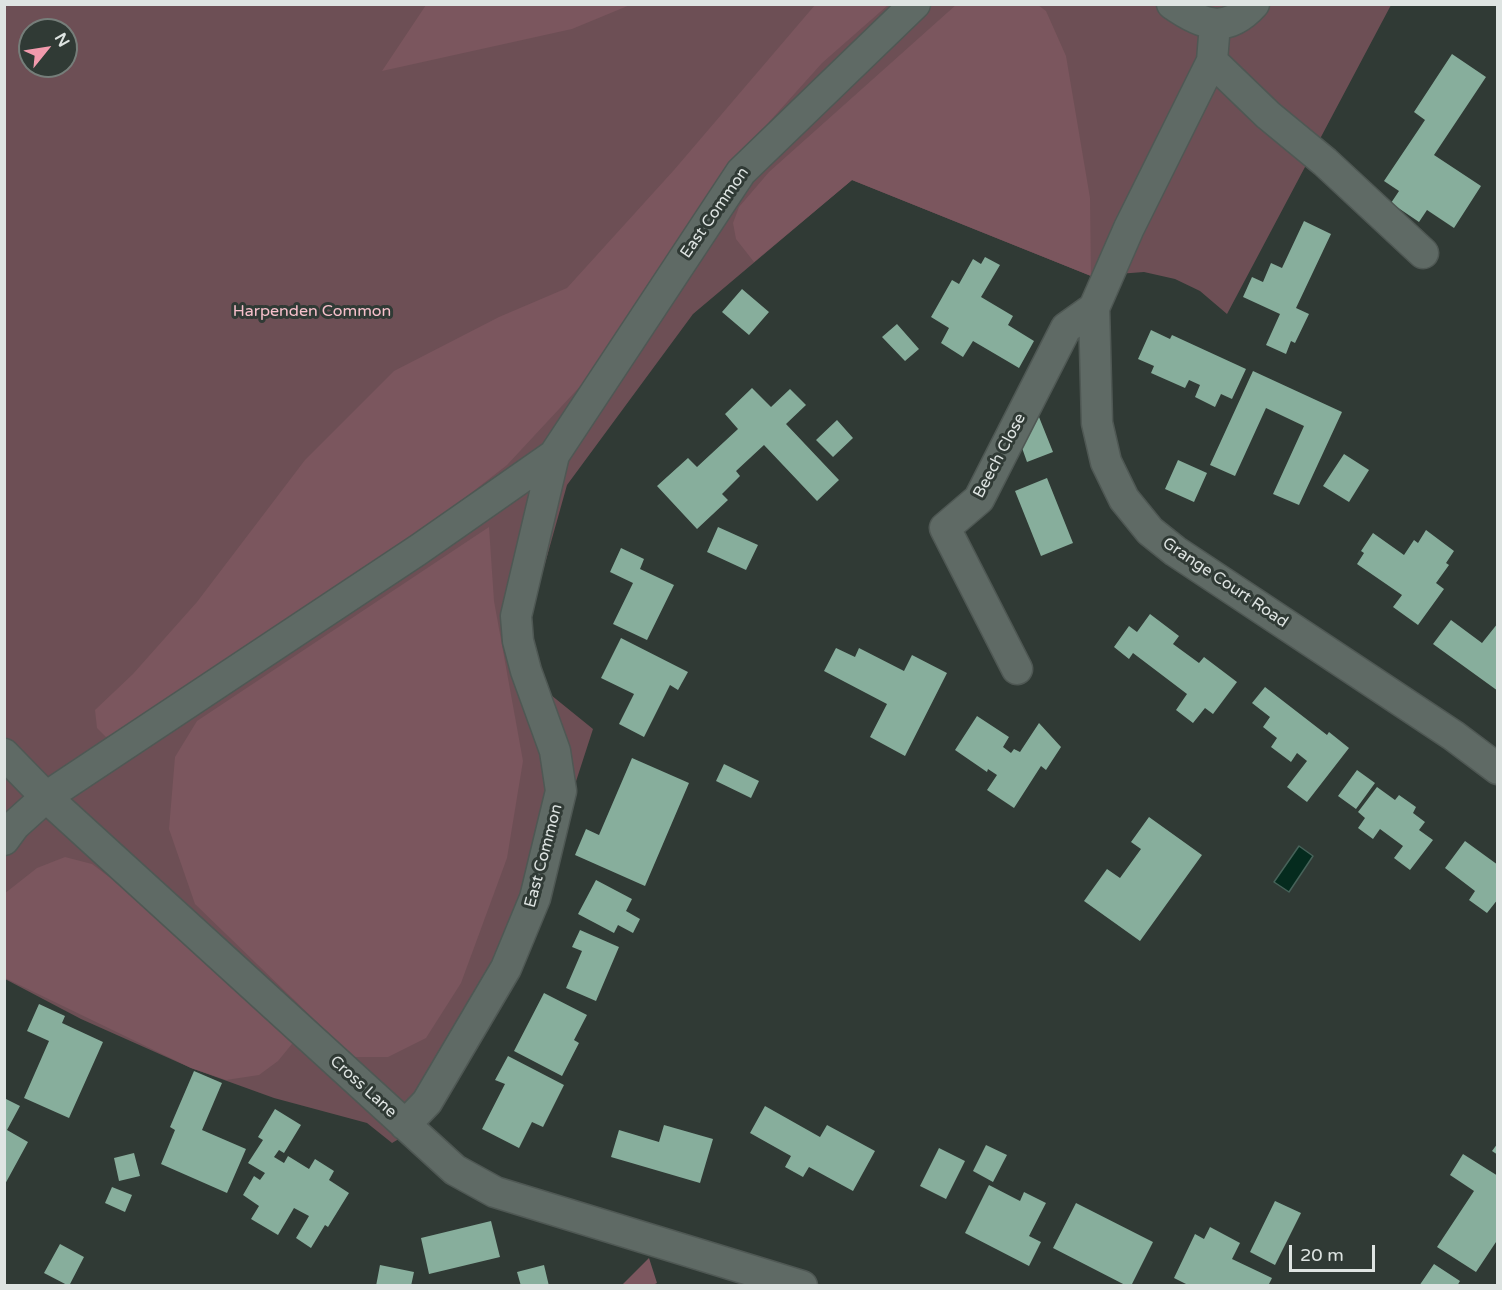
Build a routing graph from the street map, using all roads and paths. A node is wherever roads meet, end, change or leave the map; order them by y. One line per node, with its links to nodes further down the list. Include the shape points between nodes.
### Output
1 (915, 4): 8 (street, East Common, via 741,172)
2 (1172, 4): 4 (street, via 1202,22)
3 (1254, 4): 4 (street, via 1238,18)
4 (1215, 24): 5 (street)
5 (1212, 61): 6 (street); 7 (street)
6 (1423, 253)
7 (1094, 308): 9 (street, Beech Close, via 1066,328 979,499 945,528); 11 (street, Grange Court Road, via 1097,423 1106,462 1124,499 1150,531)
8 (554, 455): 12 (street, East Common); 14 (street, East Common, via 516,616 518,641 555,751 561,791 535,898 506,968 427,1102)
9 (1017, 669)
10 (4, 754): 12 (street, Cross Lane)
11 (1497, 768)
12 (46, 797): 13 (street, East Common); 14 (street, Cross Lane)
13 (4, 840)
14 (405, 1125): 15 (street, Cross Lane, via 455,1170 495,1192)
15 (802, 1286)

